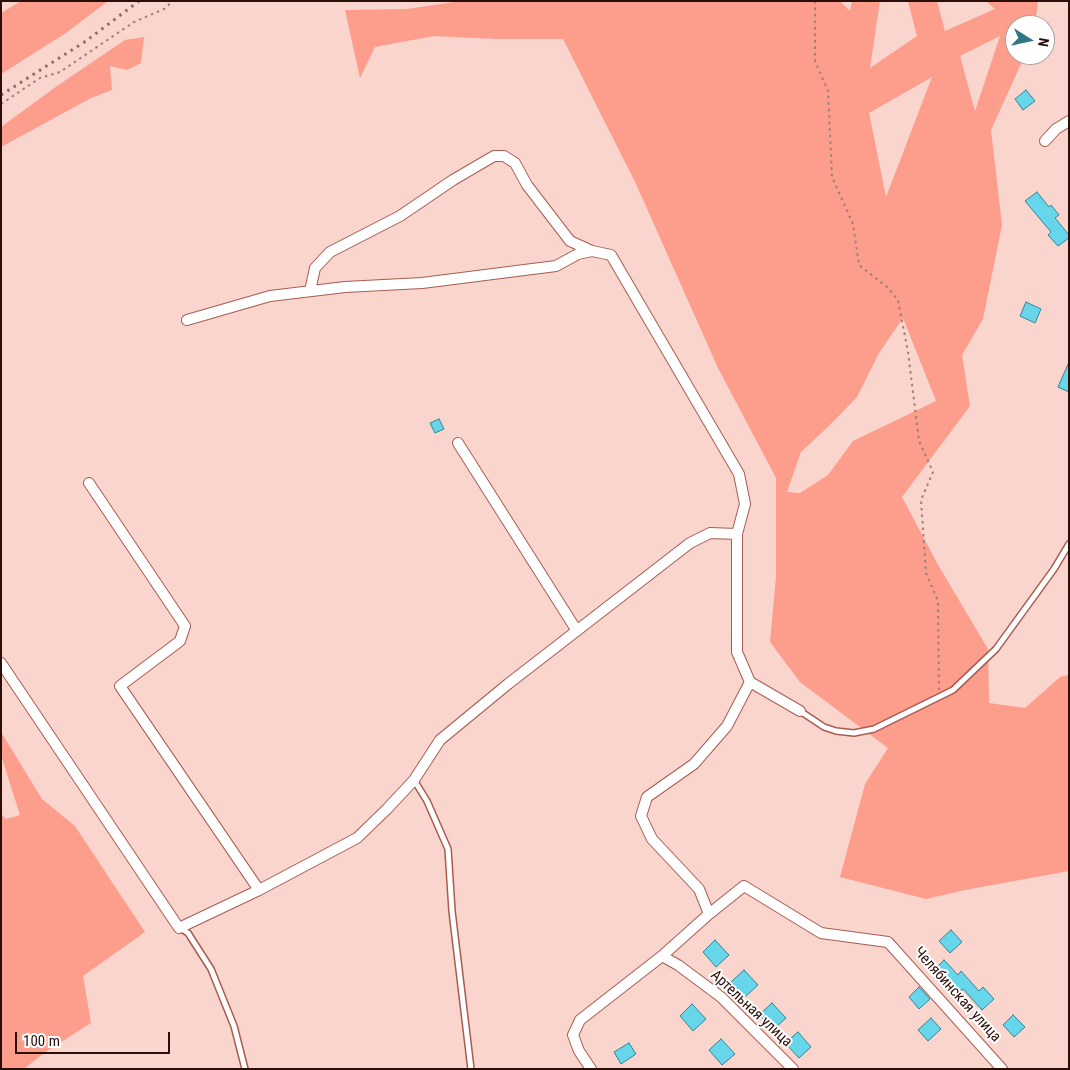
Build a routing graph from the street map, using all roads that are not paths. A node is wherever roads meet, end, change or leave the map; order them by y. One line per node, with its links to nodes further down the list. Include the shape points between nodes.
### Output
1 (1069, 120): 2 (street)
2 (1045, 141)
3 (592, 251): 4 (street, via 578,254 556,266 422,283); 4 (street, via 570,241 527,185 515,163 504,156 494,156 400,216 330,252 315,268); 8 (street, via 611,255 739,474 745,504)
4 (310, 291): 5 (street, via 270,296)
5 (187, 320)
6 (458, 443): 10 (street)
7 (89, 483): 15 (street, via 185,626 180,641 120,686)
8 (737, 534): 10 (street, via 710,533 690,543); 12 (street, via 737,652)
9 (1069, 544): 13 (lane, via 996,649 954,690 874,729 854,733 824,727)
10 (577, 631): 14 (street, via 440,740)
11 (1, 663): 17 (street)
12 (750, 682): 13 (street); 16 (street, via 727,726 694,764 647,797 641,816 652,839 699,889)
13 (800, 711)
14 (414, 780): 15 (street, via 357,838); 20 (lane, via 427,800 448,850)
15 (259, 890): 17 (street)
16 (709, 914): 18 (street); 23 (street, Челябинская улица, via 744,886 821,933 888,942)
17 (180, 928): 19 (lane, via 188,933 211,969 234,1026)
18 (662, 956): 21 (street, via 580,1020 573,1035); 22 (street, Артельная улица, via 721,997)
19 (245, 1069)
20 (471, 1069)
21 (591, 1069)
22 (793, 1069)
23 (1002, 1069)

